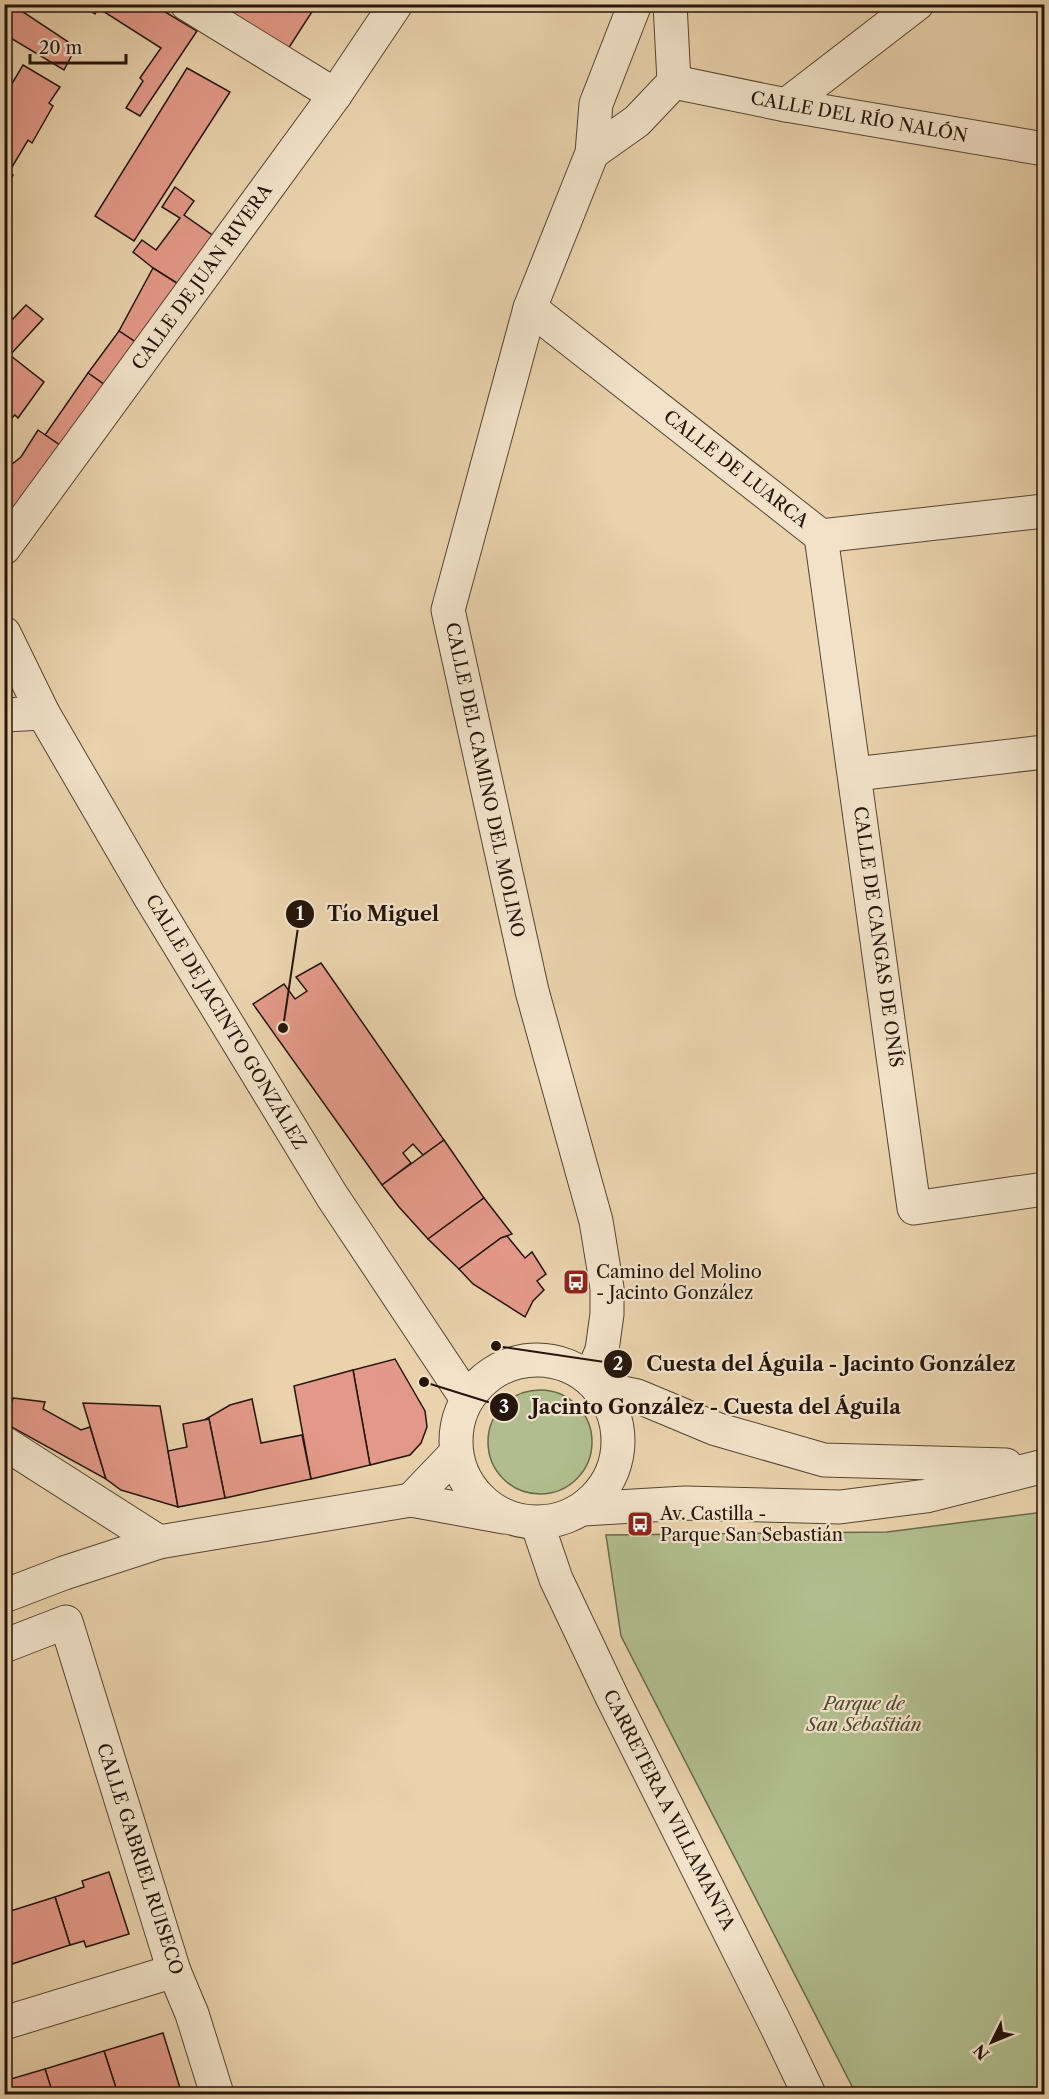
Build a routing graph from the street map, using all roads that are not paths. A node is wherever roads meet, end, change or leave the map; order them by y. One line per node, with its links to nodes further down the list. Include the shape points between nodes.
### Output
1 (187, 4): 7 (street)
2 (396, 4): 7 (street, CALLE DE JUAN RIVERA)
3 (635, 4): 10 (street, CALLE DEL CAMINO DEL MOLINO, via 596,104)
4 (670, 4): 6 (street)
5 (917, 4): 8 (street)
6 (674, 82): 8 (street, CALLE DEL RÍO NALÓN); 10 (street, via 637,121)
7 (335, 95): 14 (street, CALLE DE JUAN RIVERA)
8 (786, 105): 9 (street, CALLE DEL RÍO NALÓN)
9 (1044, 149)
10 (592, 153): 11 (street, CALLE DEL CAMINO DEL MOLINO)
11 (530, 308): 13 (street, CALLE DE LUARCA); 21 (street, CALLE DEL CAMINO DEL MOLINO, via 448,610 532,991 596,1221 607,1288 607,1314)
12 (1044, 511): 13 (street, CALLE DE LUARCA)
13 (821, 536): 19 (street, CALLE DE CANGAS DE ONÍS)
14 (4, 548)
15 (4, 633): 16 (street, CALLE DE JACINTO GONZÁLEZ)
16 (43, 713): 17 (street); 22 (street, CALLE DE JACINTO GONZÁLEZ, via 332,1196)
17 (4, 715)
18 (1044, 752): 19 (street)
19 (855, 774): 20 (street, CALLE DE CANGAS DE ONÍS, via 914,1208)
20 (1044, 1189)
21 (594, 1384): 22 (street, via 571,1367 527,1360 506,1365 487,1376); 25 (street, via 637,1396 716,1429 824,1460); 27 (street, via 612,1412 618,1438 615,1465 603,1490)
22 (467, 1399): 24 (street, via 457,1425)
23 (4, 1443): 29 (street)
24 (456, 1453): 26 (street); 28 (street, via 465,1480 484,1503)
25 (1042, 1466): 27 (street, via 926,1496 840,1507 685,1503)
26 (411, 1500): 28 (street); 29 (street)
27 (583, 1509): 28 (street, via 561,1519)
28 (523, 1520): 34 (street, CARRETERA A VILLAMANTA, via 776,2025)
29 (159, 1542): 30 (street)
30 (4, 1596)
31 (4, 1646): 32 (street, CALLE GABRIEL RUISECO, via 66,1622)
32 (174, 1971): 33 (street); 35 (street, CALLE GABRIEL RUISECO)
33 (4, 2024)
34 (802, 2090)
35 (217, 2094)

